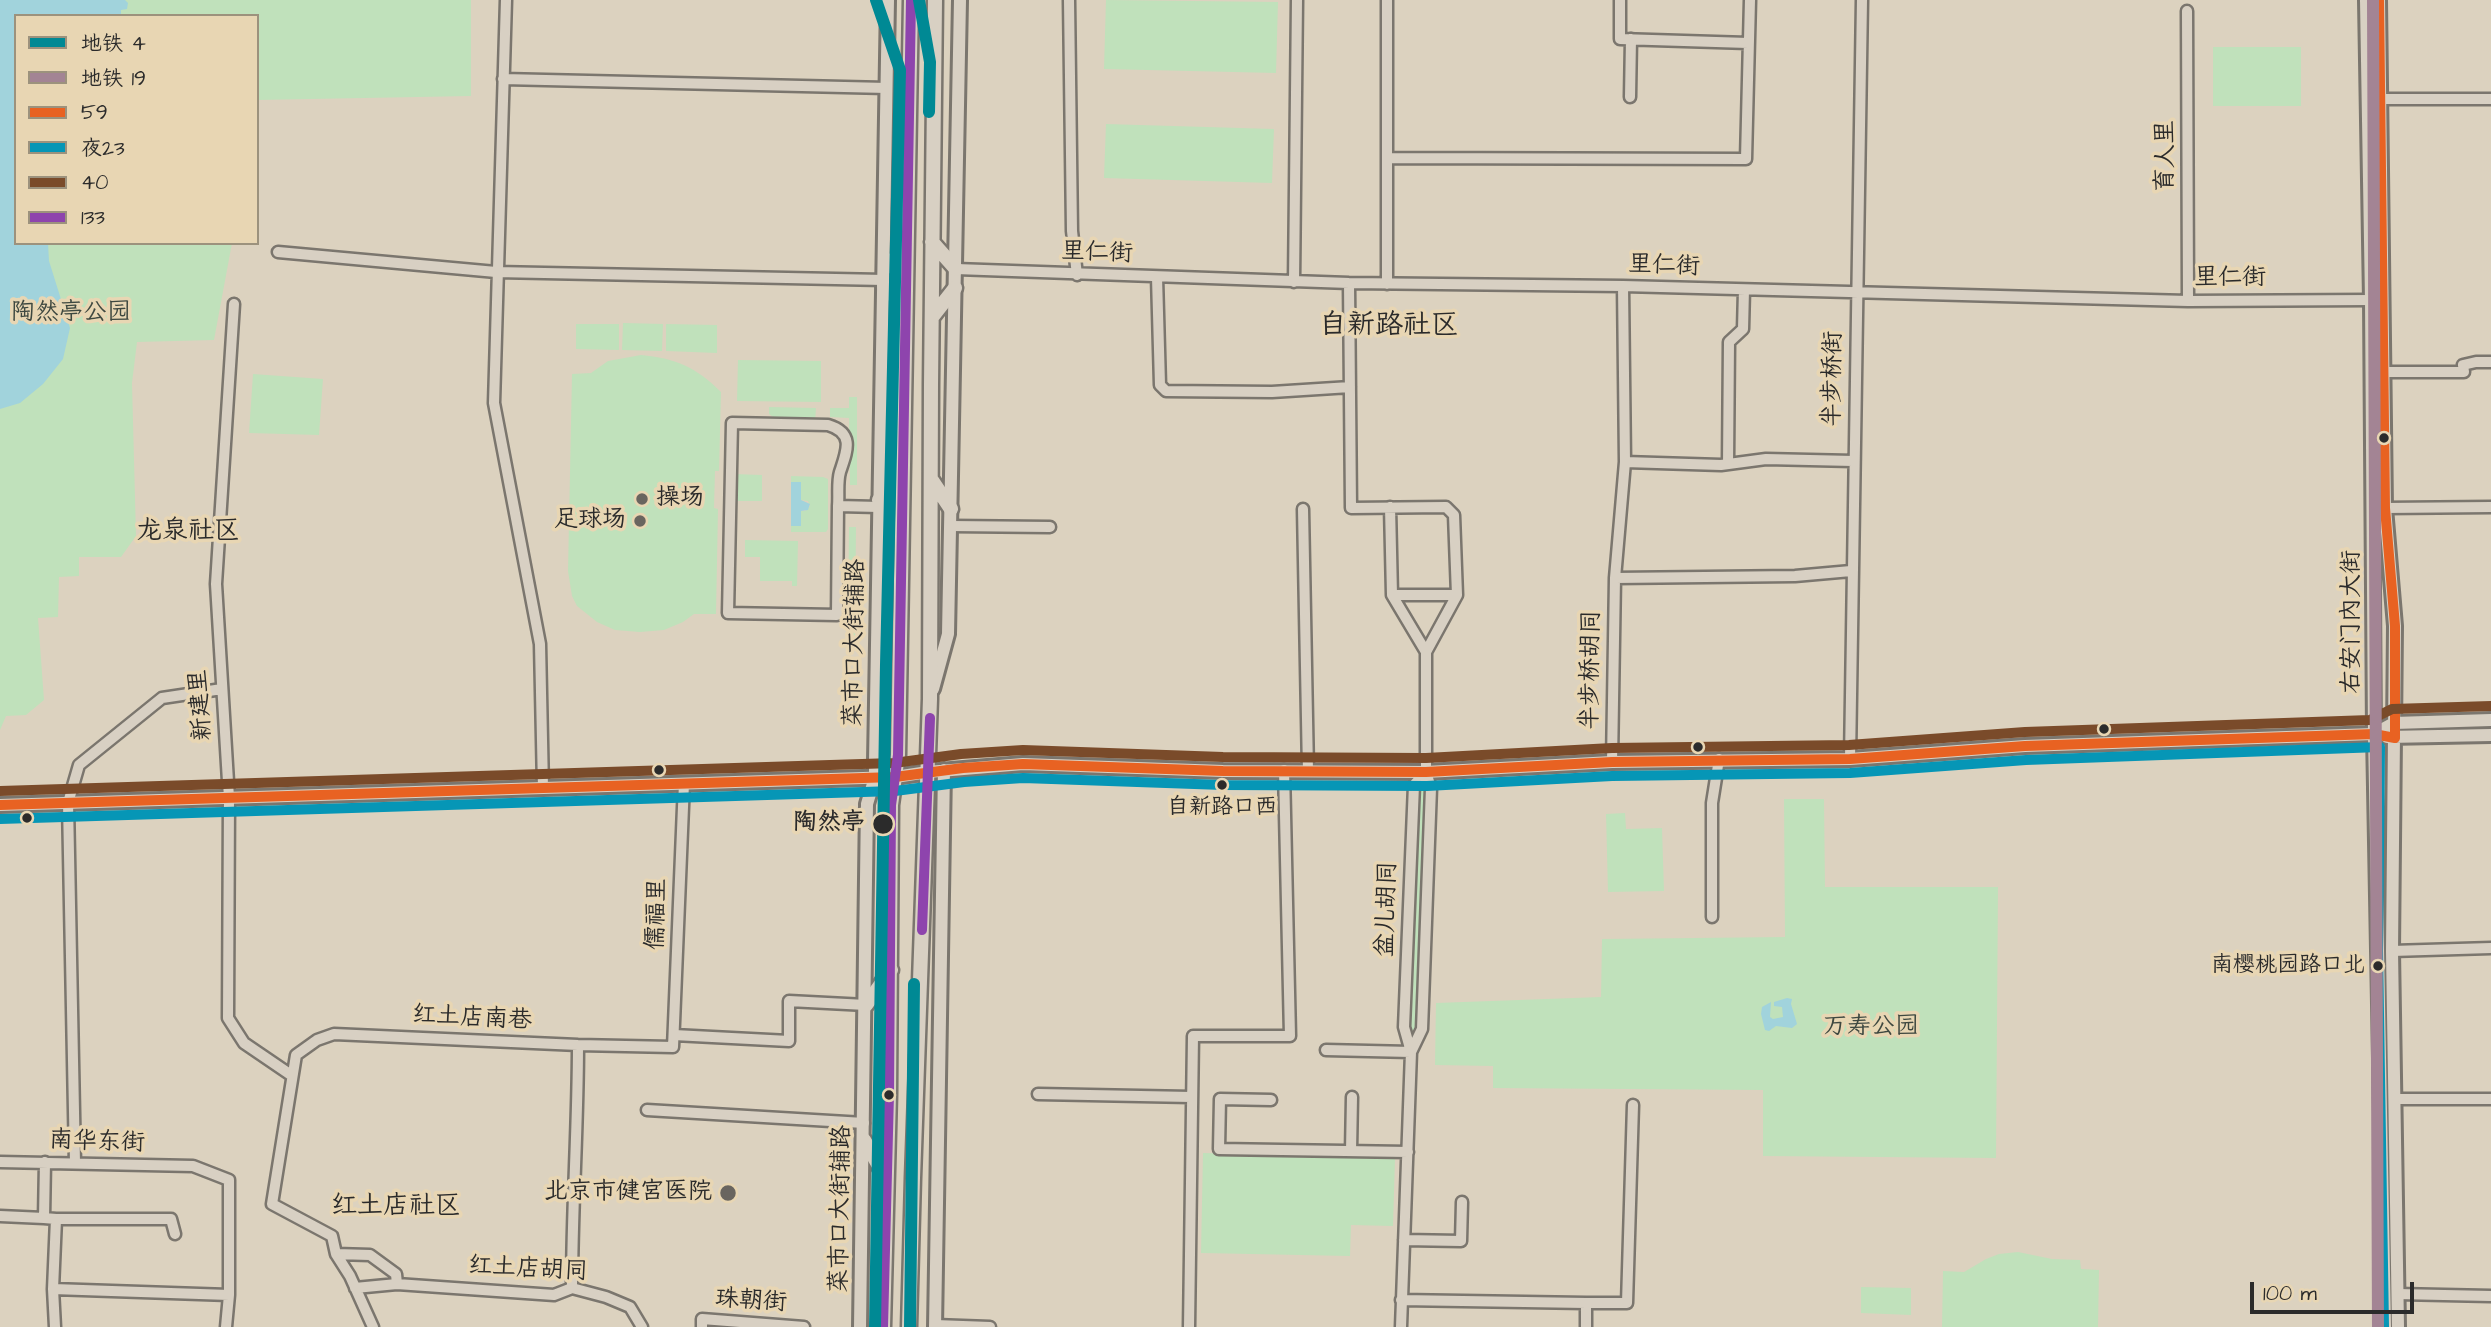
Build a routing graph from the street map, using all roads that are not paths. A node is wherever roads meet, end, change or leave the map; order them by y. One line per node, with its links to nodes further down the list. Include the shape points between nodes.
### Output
1 (506, 0): 17 (street)
2 (888, 0): 18 (street, 菜市口大街辅路)
3 (911, 0): 24 (main road)
4 (935, 0): 23 (main road)
5 (960, 0): 26 (street)
6 (1069, 0): 28 (street, via 1072,231)
7 (1297, 0): 31 (street)
8 (1387, 0): 22 (street)
9 (1620, 0): 15 (street, via 1620,39)
10 (1750, 0): 16 (street)
11 (1862, 0): 37 (street, 半步桥街)
12 (2366, 0): 38 (street, 右安门内大街)
13 (2379, 0): 20 (street, 右安门内大街)
14 (2187, 11): 39 (street, 育人里)
15 (1631, 39): 16 (street); 19 (street)
16 (1748, 43): 22 (street, via 1746,159)
17 (503, 79): 18 (street); 27 (street)
18 (887, 88): 30 (street, 菜市口大街辅路)
19 (1630, 97)
20 (2380, 99): 21 (street); 44 (street, 右安门内大街)
21 (2491, 99)
22 (1388, 158): 33 (street)
23 (932, 242): 26 (main road); 42 (main road)
24 (906, 247): 30 (main road); 41 (main road)
25 (278, 252): 27 (street)
26 (956, 269): 28 (street, 里仁街); 35 (street)
27 (496, 272): 30 (street); 83 (street, via 494,403 540,644)
28 (1077, 275): 29 (street, 里仁街)
29 (1157, 277): 31 (street, 里仁街); 45 (street, via 1160,386 1166,391)
30 (884, 278): 41 (main road); 51 (street, 菜市口大街辅路)
31 (1294, 282): 32 (street, 里仁街)
32 (1349, 284): 33 (street, 里仁街); 45 (street)
33 (1387, 284): 34 (street, 里仁街)
34 (1623, 286): 36 (street, 里仁街); 47 (street, 半步桥胡同)
35 (955, 288): 42 (main road); 56 (street)
36 (1744, 290): 37 (street, 里仁街); 48 (street, via 1743,329 1729,342)
37 (1856, 293): 39 (street, 里仁街); 46 (street, 半步桥街)
38 (2371, 300): 39 (street, 里仁街); 69 (street, 右安门内大街)
39 (2189, 301)
40 (234, 304): 65 (street, 新建里, via 216,584)
41 (905, 306): 49 (main road)
42 (933, 316): 50 (main road)
43 (2491, 362): 44 (street, via 2463,365 2464,372)
44 (2383, 372): 55 (street, 右安门内大街)
45 (1350, 387): 54 (street, via 1351,508)
46 (1853, 461): 48 (street, via 1766,459); 60 (street, 半步桥街)
47 (1626, 462): 48 (street); 61 (street, 半步桥胡同)
48 (1728, 464)
49 (902, 470): 51 (main road); 81 (main road)
50 (931, 479): 56 (main road); 66 (main road)
51 (879, 503): 52 (street); 80 (street, 菜市口大街辅路)
52 (838, 506): 52 (street, via 837,615 728,613 732,424 839,428 847,446 839,473)
53 (2491, 507): 55 (street)
54 (1390, 508): 62 (street); 63 (street, via 1451,510)
55 (2385, 508): 68 (street, 右安门内大街, via 2395,626)
56 (951, 509): 58 (street)
57 (1303, 509): 77 (street)
58 (951, 526): 59 (street); 66 (street, via 948,634)
59 (1050, 527)
60 (1852, 571): 61 (street); 73 (street, 半步桥街)
61 (1615, 578): 74 (street, 半步桥胡同)
62 (1392, 595): 63 (street); 64 (street)
63 (1457, 595): 64 (street)
64 (1426, 652): 79 (street, 盆儿胡同)
65 (222, 689): 84 (street, 新建里); 85 (street, via 162,698 79,765)
66 (930, 699): 78 (main road)
67 (2491, 720): 68 (street)
68 (2394, 723): 69 (street); 71 (street, 右安门内大街)
69 (2374, 734): 71 (street); 73 (street, via 2025,746); 103 (street, 右安门内大街)
70 (2491, 735): 71 (street)
71 (2395, 738): 89 (street, 右安门内大街)
72 (1719, 759): 73 (street); 74 (street); 87 (street, via 1712,803)
73 (1850, 759)
74 (1612, 762): 79 (street)
75 (944, 770): 76 (street, via 1023,764); 78 (street); 130 (street)
76 (1284, 771): 77 (street); 99 (street, via 1290,1036 1193,1036)
77 (1308, 771): 79 (street)
78 (928, 772): 81 (street); 139 (main road)
79 (1426, 772): 96 (street, 盆儿胡同, via 1431,789 1422,1029); 96 (street, 盆儿胡同, via 1414,785 1404,1027)
80 (875, 777): 81 (street); 82 (street); 91 (street, 菜市口大街辅路, via 867,804)
81 (895, 777): 90 (main road)
82 (684, 783): 83 (street); 92 (street, 儒福里)
83 (542, 788): 84 (street)
84 (229, 798): 85 (street); 97 (street, 新建里, via 228,1018 244,1043)
85 (68, 803): 86 (street); 112 (street)
86 (0, 805)
87 (1712, 917)
88 (2491, 948): 89 (street)
89 (2392, 951): 103 (street, 右安门内大街)
90 (891, 970): 91 (main road); 113 (main road)
91 (866, 1005): 92 (street, via 789,1002 789,1041); 106 (street, 菜市口大街辅路)
92 (674, 1035): 94 (street, 儒福里)
93 (578, 1045): 94 (street, 红土店南巷); 97 (street, 红土店南巷, via 334,1034 296,1055); 123 (street)
94 (673, 1047)
95 (1326, 1049): 96 (street)
96 (1411, 1052): 109 (street, 盆儿胡同)
97 (291, 1075): 120 (street, via 272,1204 332,1236)
98 (1038, 1094): 99 (street)
99 (1191, 1097): 141 (street)
100 (1352, 1097): 108 (street)
101 (2491, 1099): 103 (street)
102 (1271, 1100): 108 (street, via 1220,1099 1219,1149)
103 (2388, 1100): 125 (street, 右安门内大街)
104 (1633, 1105): 129 (street, via 1628,1303)
105 (647, 1110): 106 (street)
106 (864, 1123): 107 (street, 菜市口大街辅路)
107 (864, 1140): 113 (main road); 137 (street, 菜市口大街辅路)
108 (1351, 1151): 109 (street)
109 (1408, 1152): 119 (street, 盆儿胡同)
110 (0, 1162): 111 (street, 南华东街)
111 (45, 1162): 112 (street, 南华东街); 116 (street)
112 (75, 1163): 126 (street, 南华东街, via 193,1166 229,1180)
113 (887, 1179): 138 (main road)
114 (1462, 1202): 119 (street, via 1461,1241)
115 (0, 1216): 116 (street)
116 (44, 1218): 117 (street)
117 (56, 1219): 118 (street, via 171,1219); 124 (street)
118 (175, 1234)
119 (1404, 1240): 128 (street, 盆儿胡同)
120 (336, 1254): 121 (street, via 370,1255 396,1274); 122 (street)
121 (397, 1284): 122 (street, 红土店胡同); 123 (street, 红土店胡同, via 554,1294)
122 (355, 1288): 133 (street)
123 (572, 1288): 134 (street, 红土店胡同, via 630,1307)
124 (53, 1289): 126 (street); 131 (street)
125 (2391, 1293): 127 (street); 144 (street, 右安门内大街); 145 (street, 右安门内大街)
126 (229, 1295): 132 (street)
127 (2491, 1296)
128 (1401, 1300): 129 (street); 142 (street, 盆儿胡同)
129 (1586, 1303): 143 (street)
130 (935, 1326): 140 (street)
131 (55, 1327)
132 (226, 1327)
133 (373, 1327)
134 (642, 1327)
135 (702, 1327): 136 (street, 珠朝街, via 702,1319)
136 (804, 1327)
137 (860, 1327)
138 (883, 1327)
139 (909, 1327)
140 (990, 1327)
141 (1189, 1327)
142 (1401, 1327)
143 (1586, 1327)
144 (2385, 1327)
145 (2398, 1327)

